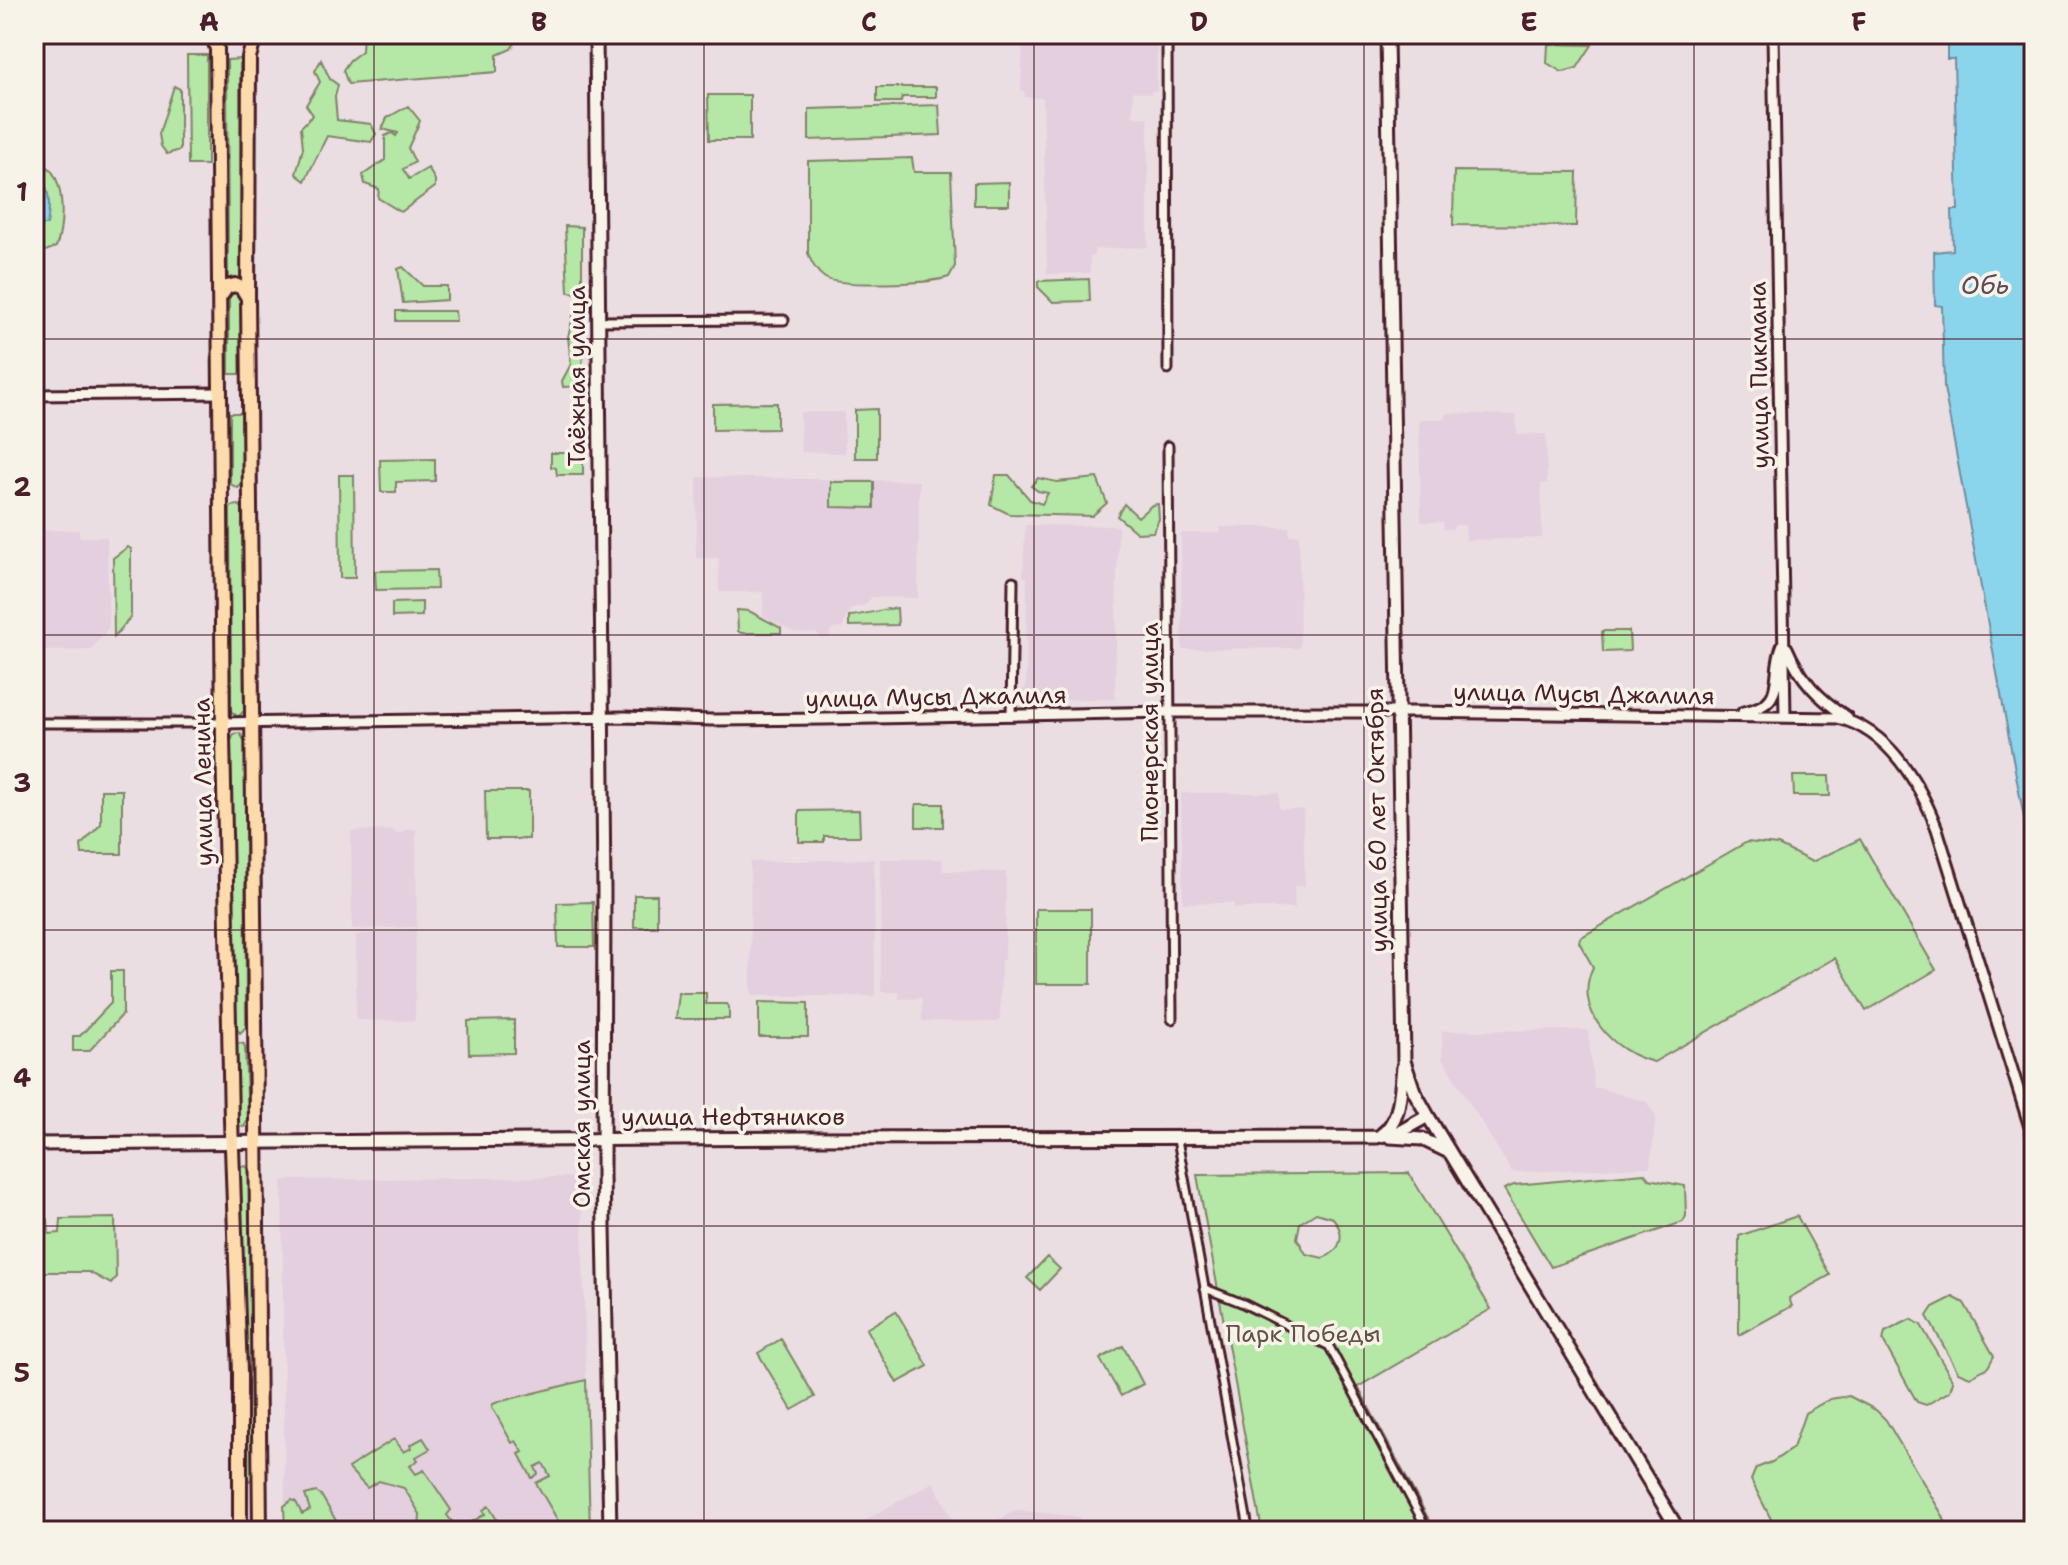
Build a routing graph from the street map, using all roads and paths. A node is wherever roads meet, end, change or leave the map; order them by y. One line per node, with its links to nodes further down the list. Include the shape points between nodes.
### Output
1 (212, 34): 8 (main road, улица Ленина, via 218,54)
2 (256, 34): 7 (main road, улица Ленина, via 249,57)
3 (596, 34): 10 (main road, Таёжная улица)
4 (1167, 34): 11 (street)
5 (1387, 34): 20 (main road, улица 60 лет Октября)
6 (1773, 34): 18 (street, улица Пикмана)
7 (248, 298): 8 (main road, via 235,285); 16 (main road, улица Ленина)
8 (220, 299): 12 (main road, улица Ленина)
9 (784, 320): 10 (street)
10 (599, 321): 24 (main road, Таёжная улица)
11 (1168, 369)
12 (221, 393): 13 (street); 15 (main road, улица Ленина)
13 (34, 395)
14 (1168, 446): 19 (street, Пионерская улица)
15 (222, 495): 16 (main road); 26 (main road, улица Ленина)
16 (250, 495): 27 (main road, улица Ленина)
17 (1013, 581): 21 (street)
18 (1784, 641): 22 (street, улица Пикмана); 23 (street, via 1772,698 1751,711); 28 (street, via 1811,689)
19 (1169, 712): 20 (street, улица Мусы Джалиля); 21 (street, улица Мусы Джалиля); 29 (street, Пионерская улица)
20 (1397, 712): 23 (street, улица Мусы Джалиля); 32 (main road, улица 60 лет Октября)
21 (1011, 716): 24 (street, улица Мусы Джалиля)
22 (1785, 716): 23 (street, улица Мусы Джалиля); 28 (street, улица Мусы Джалиля)
23 (1721, 717)
24 (602, 718): 27 (street, улица Мусы Джалиля); 36 (main road, Омская улица)
25 (34, 723): 26 (street, улица Мусы Джалиля)
26 (223, 723): 27 (street, улица Мусы Джалиля); 30 (main road, улица Ленина)
27 (253, 723): 31 (main road, улица Ленина)
28 (1858, 724): 37 (street, via 1906,769 1931,813)
29 (1172, 1019)
30 (230, 1038): 31 (main road); 38 (main road, улица Ленина)
31 (255, 1038): 39 (main road, улица Ленина)
32 (1404, 1061): 33 (main road, улица 60 лет Октября); 35 (main road, via 1397,1116)
33 (1428, 1116): 35 (main road, улица Нефтяников); 41 (main road, улица 60 лет Октября)
34 (1177, 1137): 35 (main road, улица Нефтяников); 36 (main road, улица Нефтяников); 42 (street)
35 (1377, 1137): 41 (main road, via 1422,1139)
36 (603, 1139): 39 (main road, улица Нефтяников); 47 (main road, Омская улица)
37 (2034, 1140)
38 (232, 1142): 39 (main road, улица Нефтяников); 40 (main road, улица Нефтяников); 44 (main road, улица Ленина)
39 (257, 1143): 43 (main road, улица Ленина)
40 (34, 1144)
41 (1454, 1156): 50 (main road, улица 60 лет Октября)
42 (1204, 1288): 48 (street); 49 (street, via 1329,1346)
43 (258, 1486): 44 (main road); 46 (main road, улица Ленина)
44 (239, 1487): 45 (main road, улица Ленина)
45 (240, 1531)
46 (260, 1531)
47 (610, 1531)
48 (1249, 1531)
49 (1428, 1531)
50 (1679, 1531)

